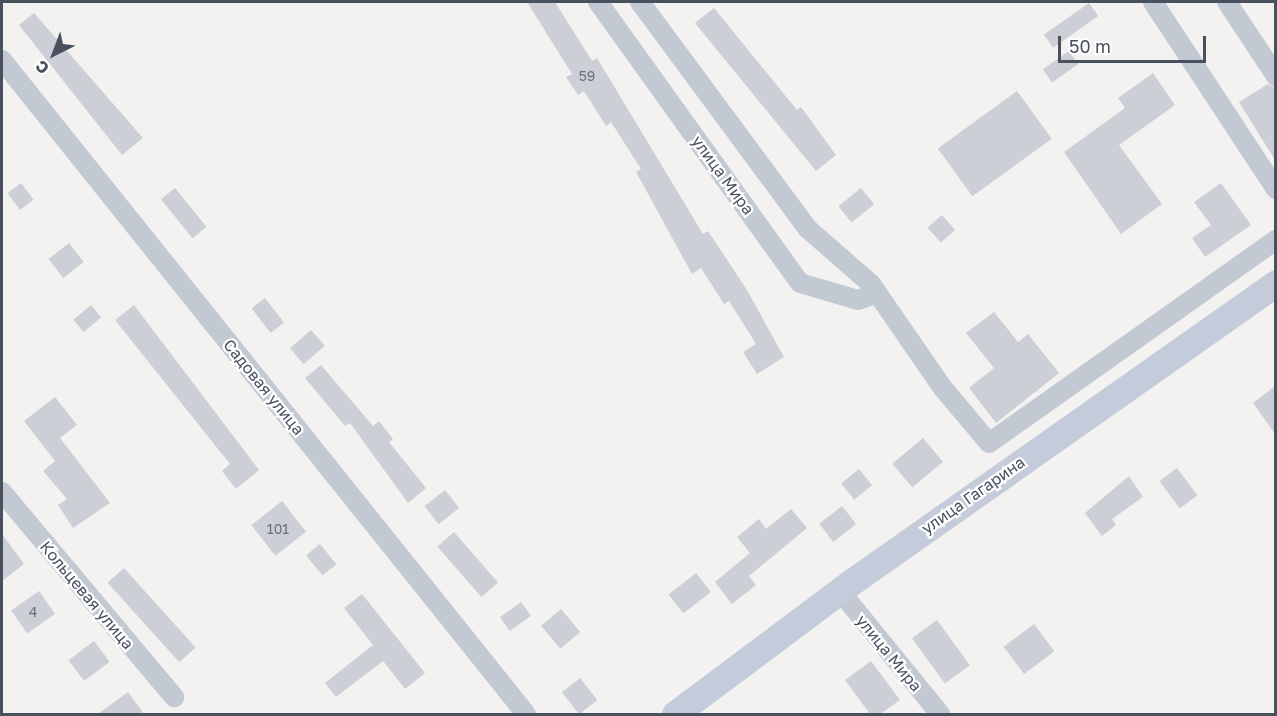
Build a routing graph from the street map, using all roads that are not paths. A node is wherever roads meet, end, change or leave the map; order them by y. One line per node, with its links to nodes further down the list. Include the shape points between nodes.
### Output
1 (598, 2): 10 (street, улица Мира, via 800,283 858,300)
2 (640, 2): 10 (street, via 808,229)
3 (1153, 2): 7 (street)
4 (1227, 2): 6 (street)
5 (2, 60): 14 (street, Садовая улица)
6 (1275, 76)
7 (1275, 189)
8 (1275, 240): 10 (street, via 989,443 942,387)
9 (1275, 283): 12 (main road, улица Гагарина)
10 (877, 293)
11 (2, 492): 13 (street, Кольцевая улица)
12 (840, 591): 15 (main road, улица Гагарина); 16 (street, улица Мира)
13 (174, 696)
14 (526, 714)
15 (675, 714)
16 (940, 714)

